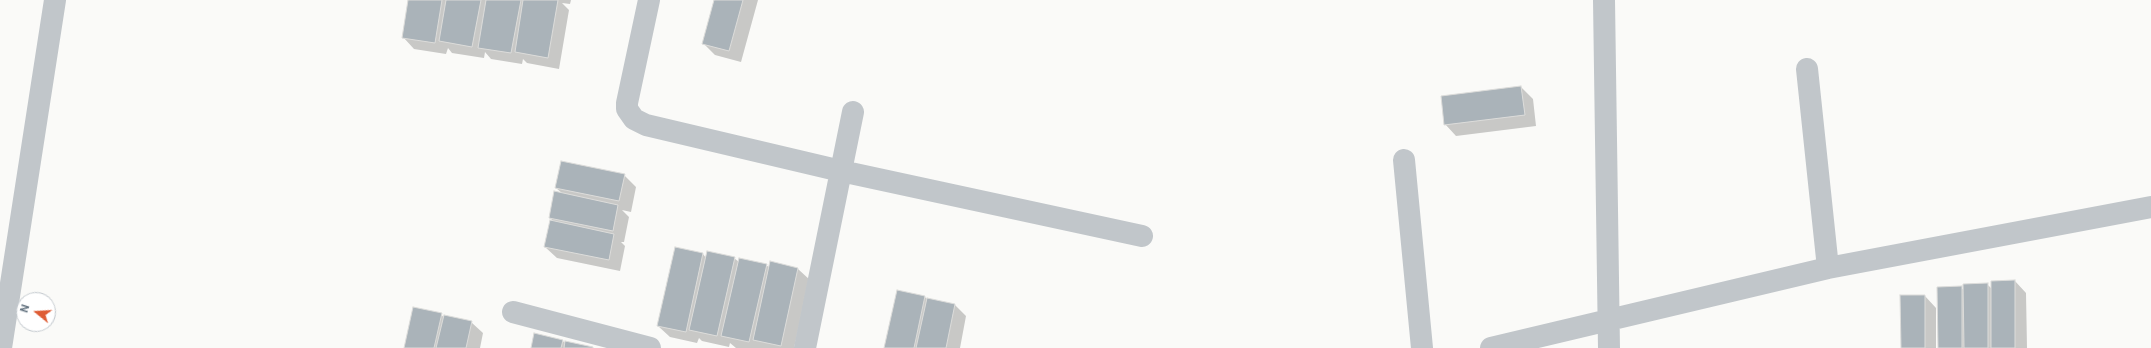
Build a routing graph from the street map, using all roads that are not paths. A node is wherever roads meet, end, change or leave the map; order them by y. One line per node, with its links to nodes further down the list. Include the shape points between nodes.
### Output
1 (55, 0): 13 (street)
2 (649, 0): 7 (street, via 627,103 627,109 634,120)
3 (1604, 0): 12 (street)
4 (1808, 69): 10 (street)
5 (853, 112): 7 (street)
6 (1404, 160): 16 (street)
7 (841, 171): 9 (street); 15 (street)
8 (2151, 207): 10 (street)
9 (1142, 236)
10 (1828, 268): 12 (street)
11 (513, 312): 14 (street)
12 (1608, 321): 17 (street); 18 (street)
13 (1, 348)
14 (650, 348)
15 (805, 348)
16 (1422, 348)
17 (1491, 348)
18 (1609, 348)

